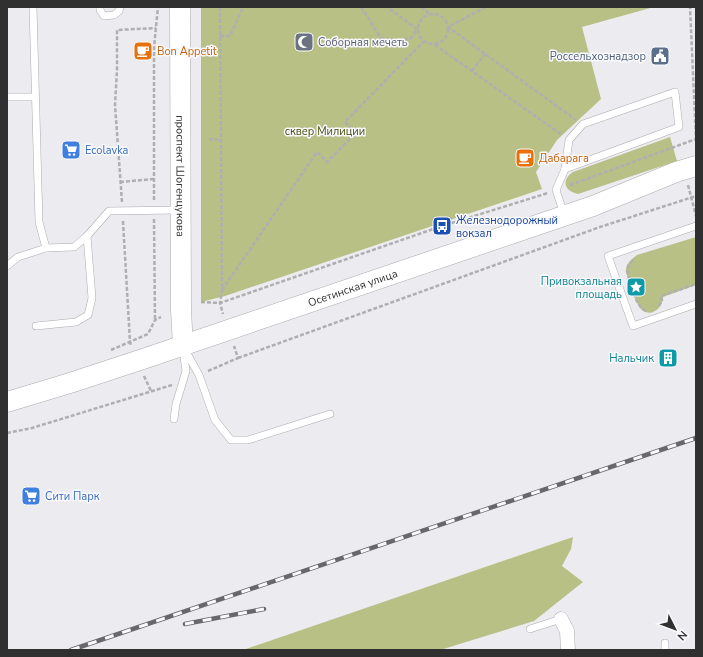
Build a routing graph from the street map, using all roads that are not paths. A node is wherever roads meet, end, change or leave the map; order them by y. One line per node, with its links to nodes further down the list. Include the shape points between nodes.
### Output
1 (33, 7): 6 (lane)
2 (100, 7): 3 (lane, via 104,16 110,16 119,11)
3 (120, 7)
4 (180, 7): 9 (main road, проспект Шогенцукова)
5 (7, 97): 6 (lane)
6 (35, 97): 13 (lane, via 39,222)
7 (696, 166): 10 (main road, Осетинская улица)
8 (565, 169): 8 (lane, via 679,127 675,92 582,124 569,140); 10 (lane, via 556,190)
9 (181, 210): 12 (lane, via 109,211); 17 (main road, проспект Шогенцукова)
10 (564, 216): 17 (main road, Осетинская улица)
11 (696, 226): 15 (lane, via 608,256 633,326)
12 (87, 236): 13 (lane, via 74,247); 16 (lane, via 92,298 88,315 76,322)
13 (46, 248): 14 (lane, via 18,257)
14 (7, 266)
15 (696, 304)
16 (36, 326)
17 (182, 346): 18 (main road, Осетинская улица); 19 (lane, via 199,375 215,420 231,440 248,440); 20 (lane, via 186,371)
18 (7, 402)
19 (330, 414)
20 (174, 419)
21 (561, 619): 22 (lane); 23 (street, via 567,631)
22 (530, 629)
23 (568, 650)

